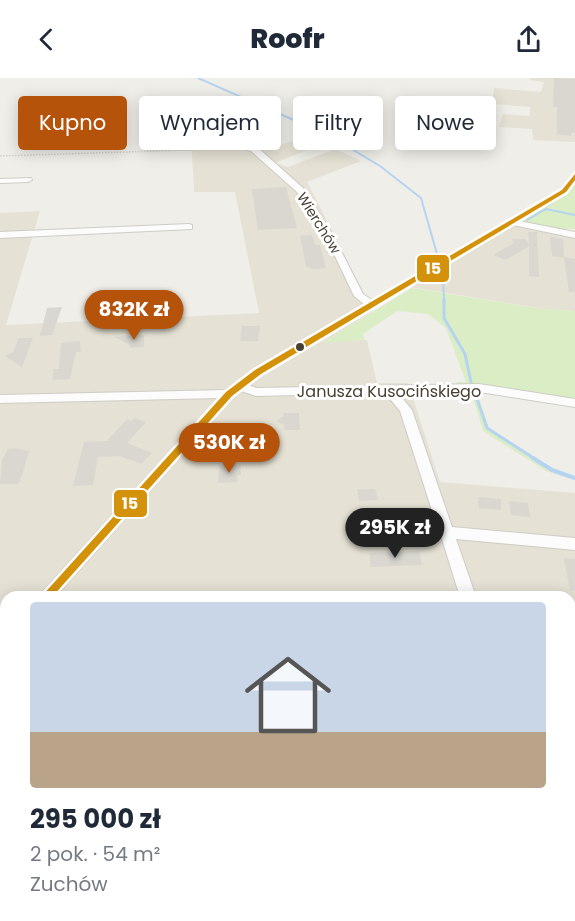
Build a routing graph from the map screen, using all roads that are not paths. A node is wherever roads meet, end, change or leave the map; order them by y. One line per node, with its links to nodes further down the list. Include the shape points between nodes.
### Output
1 (255, 150): 9 (street, Wierchów, via 300,190 329,235 359,296)
2 (575, 177): 5 (street, via 564,191)
3 (28, 180): 4 (street)
4 (0, 181)
5 (512, 222): 8 (street); 9 (street)
6 (189, 227): 7 (street)
7 (0, 235)
8 (575, 235)
9 (372, 305): 11 (street)
10 (388, 389): 11 (street, Janusza Kusocińskiego); 13 (street, Janusza Kusocińskiego, via 479,388); 14 (street, via 406,410)
11 (234, 390): 12 (street, Janusza Kusocińskiego); 16 (street)
12 (0, 399)
13 (575, 403)
14 (444, 532): 15 (street); 17 (street)
15 (575, 544)
16 (51, 591)
17 (466, 591)

